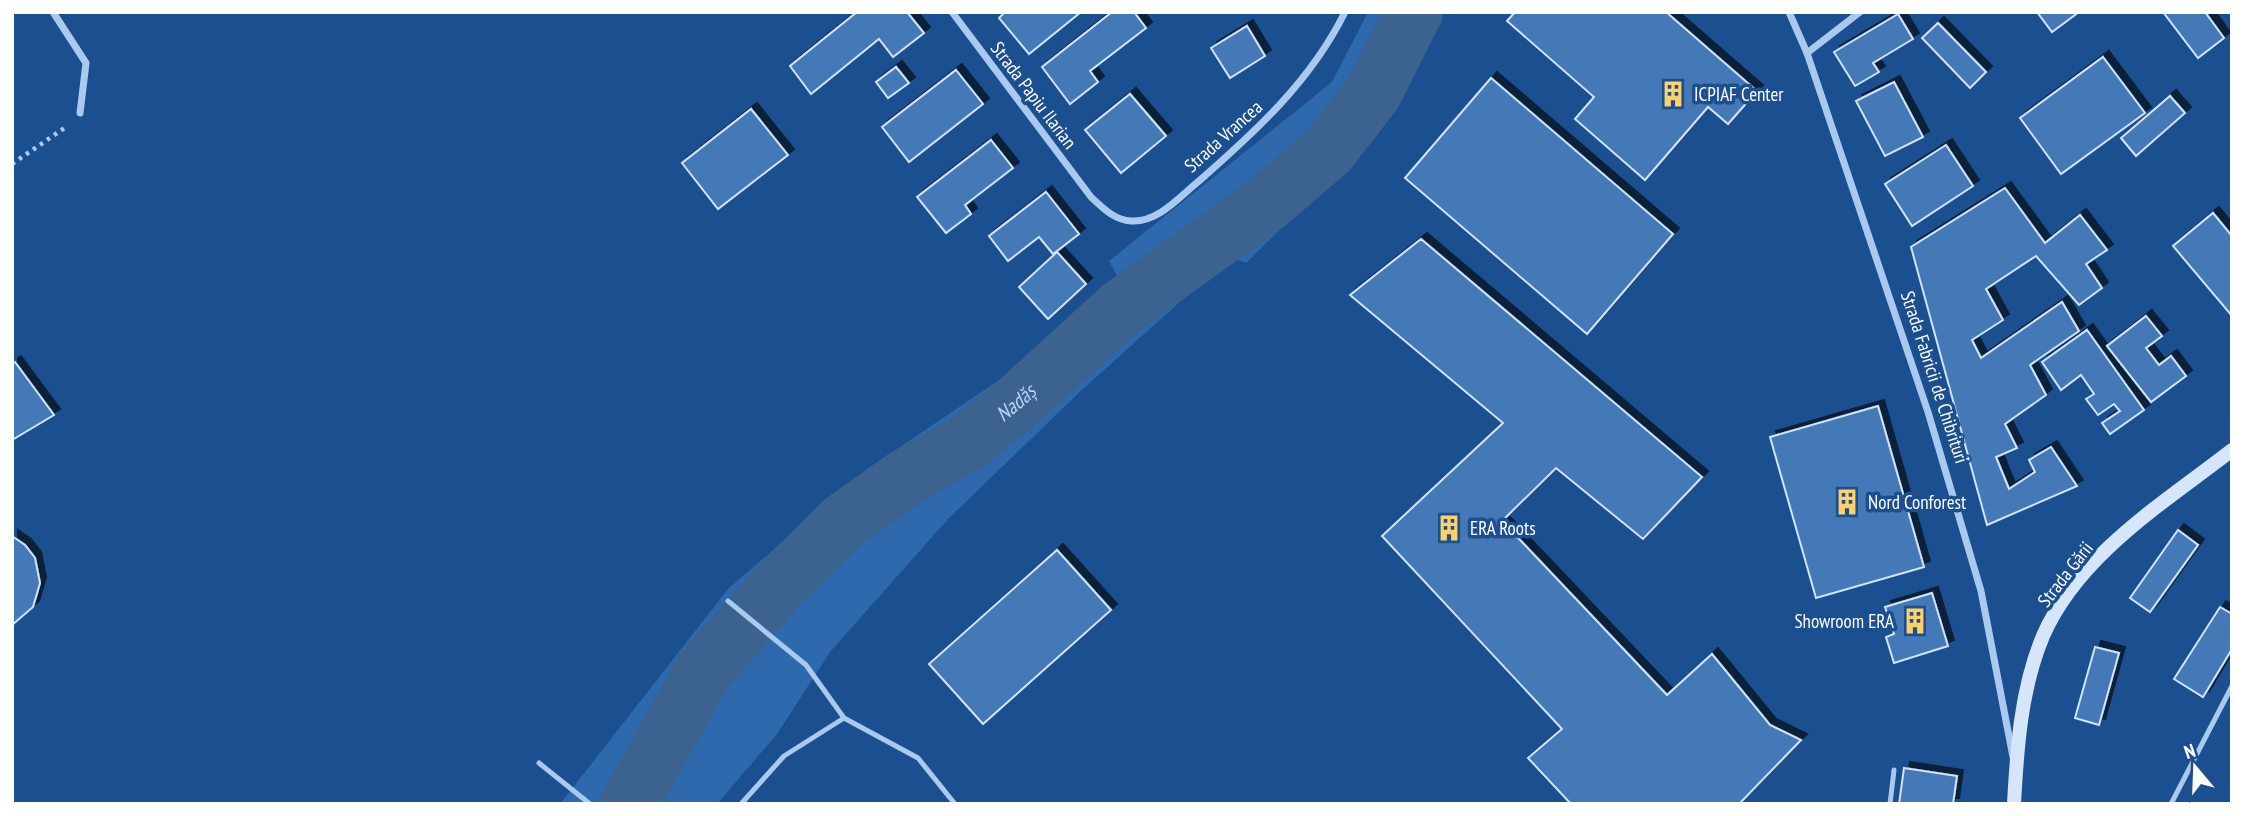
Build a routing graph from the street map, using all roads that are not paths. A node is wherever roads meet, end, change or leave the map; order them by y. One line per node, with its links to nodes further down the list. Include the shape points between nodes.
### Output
1 (53, 12): 7 (street, via 86,64)
2 (952, 12): 8 (street, Strada Papiu Ilarian)
3 (1345, 12): 8 (street, Strada Vrancea, via 1319,57 1267,120 1161,213 1133,221 1109,214)
4 (1789, 12): 6 (street, Strada Fabricii de Chibrituri)
5 (1860, 12): 6 (street)
6 (1807, 53): 15 (street, Strada Fabricii de Chibrituri, via 1928,412 1973,565)
7 (80, 113)
8 (1091, 197)
9 (2232, 450): 15 (street, Strada Gării, via 2097,560 2064,600 2035,658)
10 (728, 601): 12 (lane, via 806,665)
11 (2232, 686): 21 (lane)
12 (844, 718): 17 (lane, via 783,756); 18 (lane, via 918,758)
13 (539, 762): 16 (lane)
14 (1894, 770): 19 (lane)
15 (2016, 774): 20 (street, Strada Fabricii de Chibrituri)
16 (590, 804)
17 (741, 804)
18 (955, 804)
19 (1889, 804)
20 (2014, 804)
21 (2171, 804)

